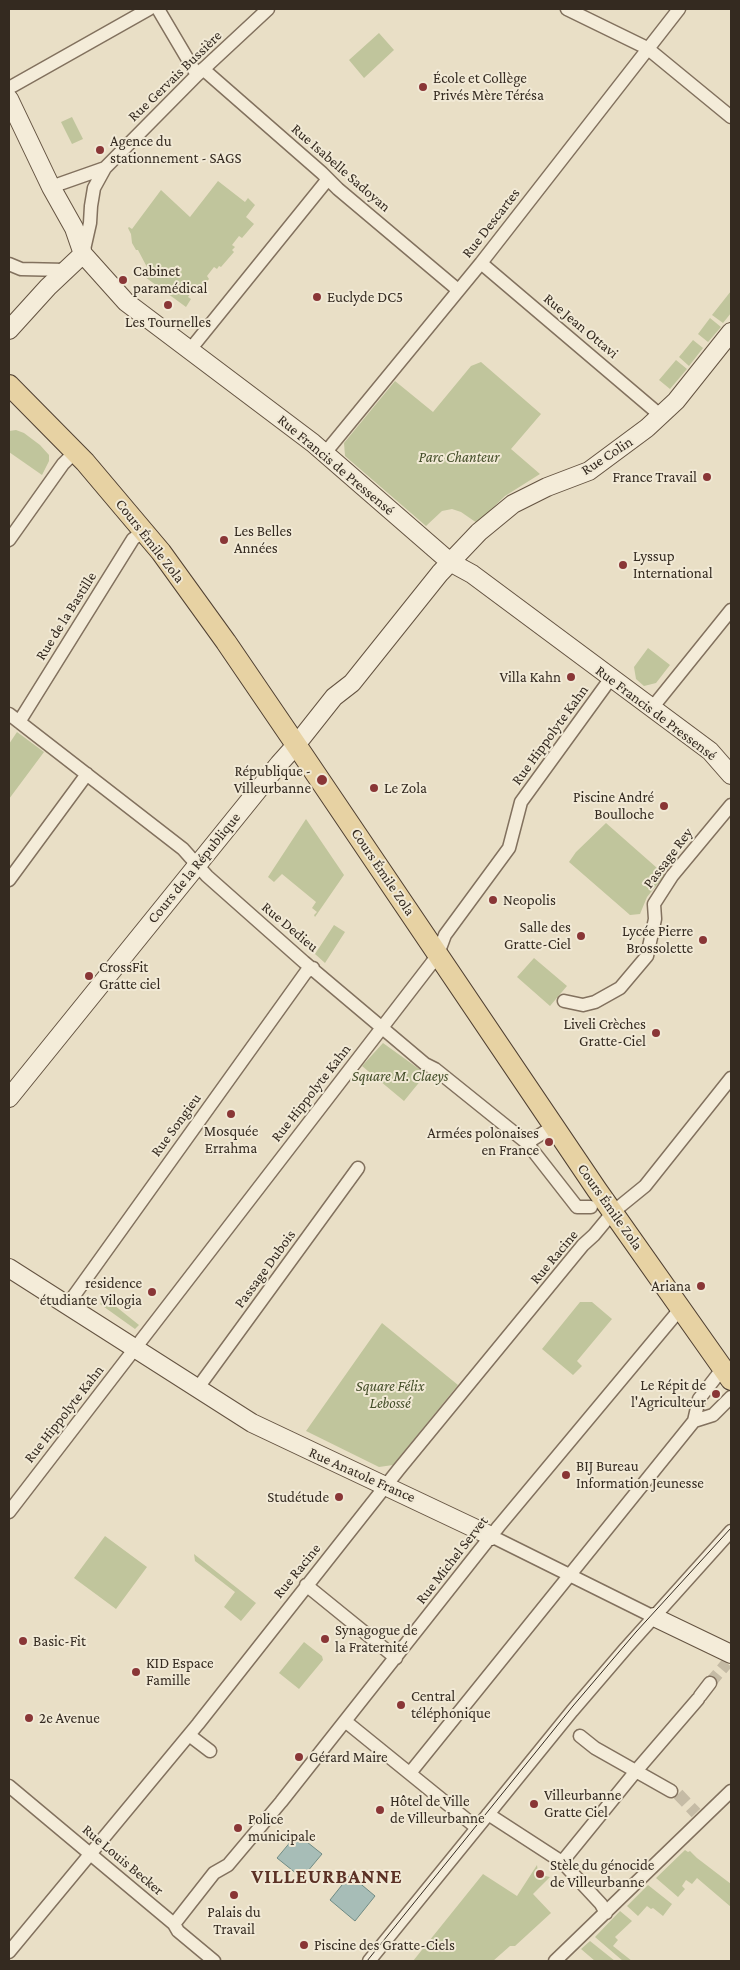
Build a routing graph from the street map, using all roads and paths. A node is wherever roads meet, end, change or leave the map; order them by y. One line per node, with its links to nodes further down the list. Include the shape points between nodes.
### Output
1 (149, 9): 8 (street)
2 (158, 9): 7 (street, Rue Isabelle Sadoyan)
3 (268, 9): 7 (street, Rue Gervais Bussière)
4 (567, 9): 6 (street)
5 (678, 9): 6 (street, Rue Descartes)
6 (647, 48): 10 (street); 15 (street, Rue Descartes)
7 (200, 72): 11 (street, Rue Gervais Bussière); 12 (street, Rue Isabelle Sadoyan)
8 (9, 88)
9 (9, 99): 13 (street, Rue Francis de Pressensé)
10 (731, 116)
11 (105, 168): 13 (street, Rue Gervais Bussière); 14 (street, Rue Gervais Bussière, via 94,188)
12 (328, 179): 18 (street, Rue Isabelle Sadoyan); 21 (street)
13 (51, 187): 14 (street, Rue Francis de Pressensé, via 74,228)
14 (83, 254): 17 (street); 21 (street, Rue Francis de Pressensé, via 126,302)
15 (481, 263): 18 (street, Rue Descartes); 23 (street, Rue Jean Ottavi)
16 (9, 264): 17 (street, via 21,269)
17 (66, 270): 19 (street)
18 (458, 290): 25 (street, Rue Descartes)
19 (9, 330)
20 (731, 332): 23 (street, Rue Colin, via 676,401)
21 (189, 351): 25 (street, Rue Francis de Pressensé)
22 (9, 385): 24 (main road, Cours Émile Zola)
23 (660, 415): 28 (street, Rue Colin, via 589,470 513,504 479,532)
24 (75, 452): 26 (main road, Cours Émile Zola); 27 (street)
25 (325, 453): 28 (street, Rue Francis de Pressensé)
26 (144, 531): 33 (street, Rue de la Bastille, via 133,539); 34 (main road, Cours Émile Zola, via 226,642)
27 (9, 540)
28 (445, 567): 30 (street, Rue Francis de Pressensé, via 472,574); 34 (street, Cours de la République, via 352,683 334,697)
29 (731, 610): 31 (street)
30 (611, 678): 31 (street, Rue Francis de Pressensé); 40 (street, Rue Hippolyte Kahn, via 521,802 509,848 445,935)
31 (652, 708): 36 (street, Rue Francis de Pressensé, via 710,751)
32 (9, 714): 33 (street, Rue Dedieu)
33 (19, 722): 35 (street, Rue Dedieu)
34 (296, 745): 38 (street, Cours de la République); 40 (main road, Cours Émile Zola)
35 (87, 774): 38 (street, Rue Dedieu); 39 (street)
36 (731, 775)
37 (731, 805): 42 (street, Passage Rey, via 672,876 654,904 655,919 648,956 614,993 583,1005)
38 (198, 865): 41 (street, Rue Dedieu, via 260,924); 45 (street, Cours de la République)
39 (9, 880)
40 (438, 954): 43 (street, Rue Hippolyte Kahn); 46 (main road, Cours Émile Zola)
41 (313, 968): 43 (street, Rue Dedieu); 52 (street, Rue Songieu, via 306,972)
42 (564, 1001)
43 (382, 1027): 47 (street, Rue Dedieu); 54 (street, Rue Hippolyte Kahn)
44 (731, 1078): 50 (street, Rue Racine, via 645,1186)
45 (9, 1098)
46 (554, 1126): 47 (street); 50 (main road, Cours Émile Zola)
47 (527, 1143): 49 (street, Rue Dedieu, via 577,1207)
48 (358, 1168): 56 (street, Passage Dubois)
49 (591, 1207)
50 (612, 1212): 53 (main road, Cours Émile Zola); 59 (street, Rue Racine)
51 (9, 1268): 52 (street, Rue Anatole France)
52 (68, 1304): 54 (street, Rue Anatole France)
53 (681, 1308): 55 (main road, Cours Émile Zola); 62 (street, Rue Michel Servet)
54 (136, 1347): 56 (street, Rue Anatole France); 60 (street, Rue Hippolyte Kahn)
55 (727, 1374): 58 (street, via 699,1399)
56 (197, 1389): 59 (street, Rue Anatole France, via 252,1423)
57 (731, 1397): 58 (street, via 713,1414)
58 (694, 1421): 63 (street)
59 (386, 1486): 62 (street, Rue Anatole France); 64 (street, Rue Racine)
60 (9, 1512)
61 (731, 1531): 65 (street)
62 (491, 1536): 63 (street, Rue Anatole France); 67 (street, Rue Michel Servet)
63 (569, 1575): 65 (street, Rue Anatole France); 74 (street)
64 (306, 1585): 67 (street); 71 (street, Rue Racine)
65 (654, 1616): 66 (street, Rue Anatole France); 70 (street)
66 (731, 1654)
67 (396, 1658): 69 (street, Rue Michel Servet)
68 (710, 1683): 73 (street)
69 (345, 1721): 74 (street); 83 (street, Rue Michel Servet, via 228,1866 214,1873)
70 (563, 1722): 73 (street, via 595,1748); 78 (street)
71 (189, 1735): 72 (street); 80 (street, Rue Racine)
72 (210, 1751)
73 (636, 1771): 76 (street); 81 (street)
74 (410, 1773): 79 (street)
75 (9, 1786): 80 (street, Rue Louis Becker)
76 (671, 1791)
77 (731, 1791): 82 (street)
78 (488, 1814): 79 (street); 81 (street)
79 (477, 1828): 86 (street)
80 (89, 1853): 83 (street, Rue Louis Becker); 84 (street, Rue Racine)
81 (562, 1862): 82 (street)
82 (606, 1913): 87 (street)
83 (174, 1924): 85 (street, Rue Louis Becker)
84 (9, 1952)
85 (214, 1961)
86 (369, 1961)
87 (555, 1961)

